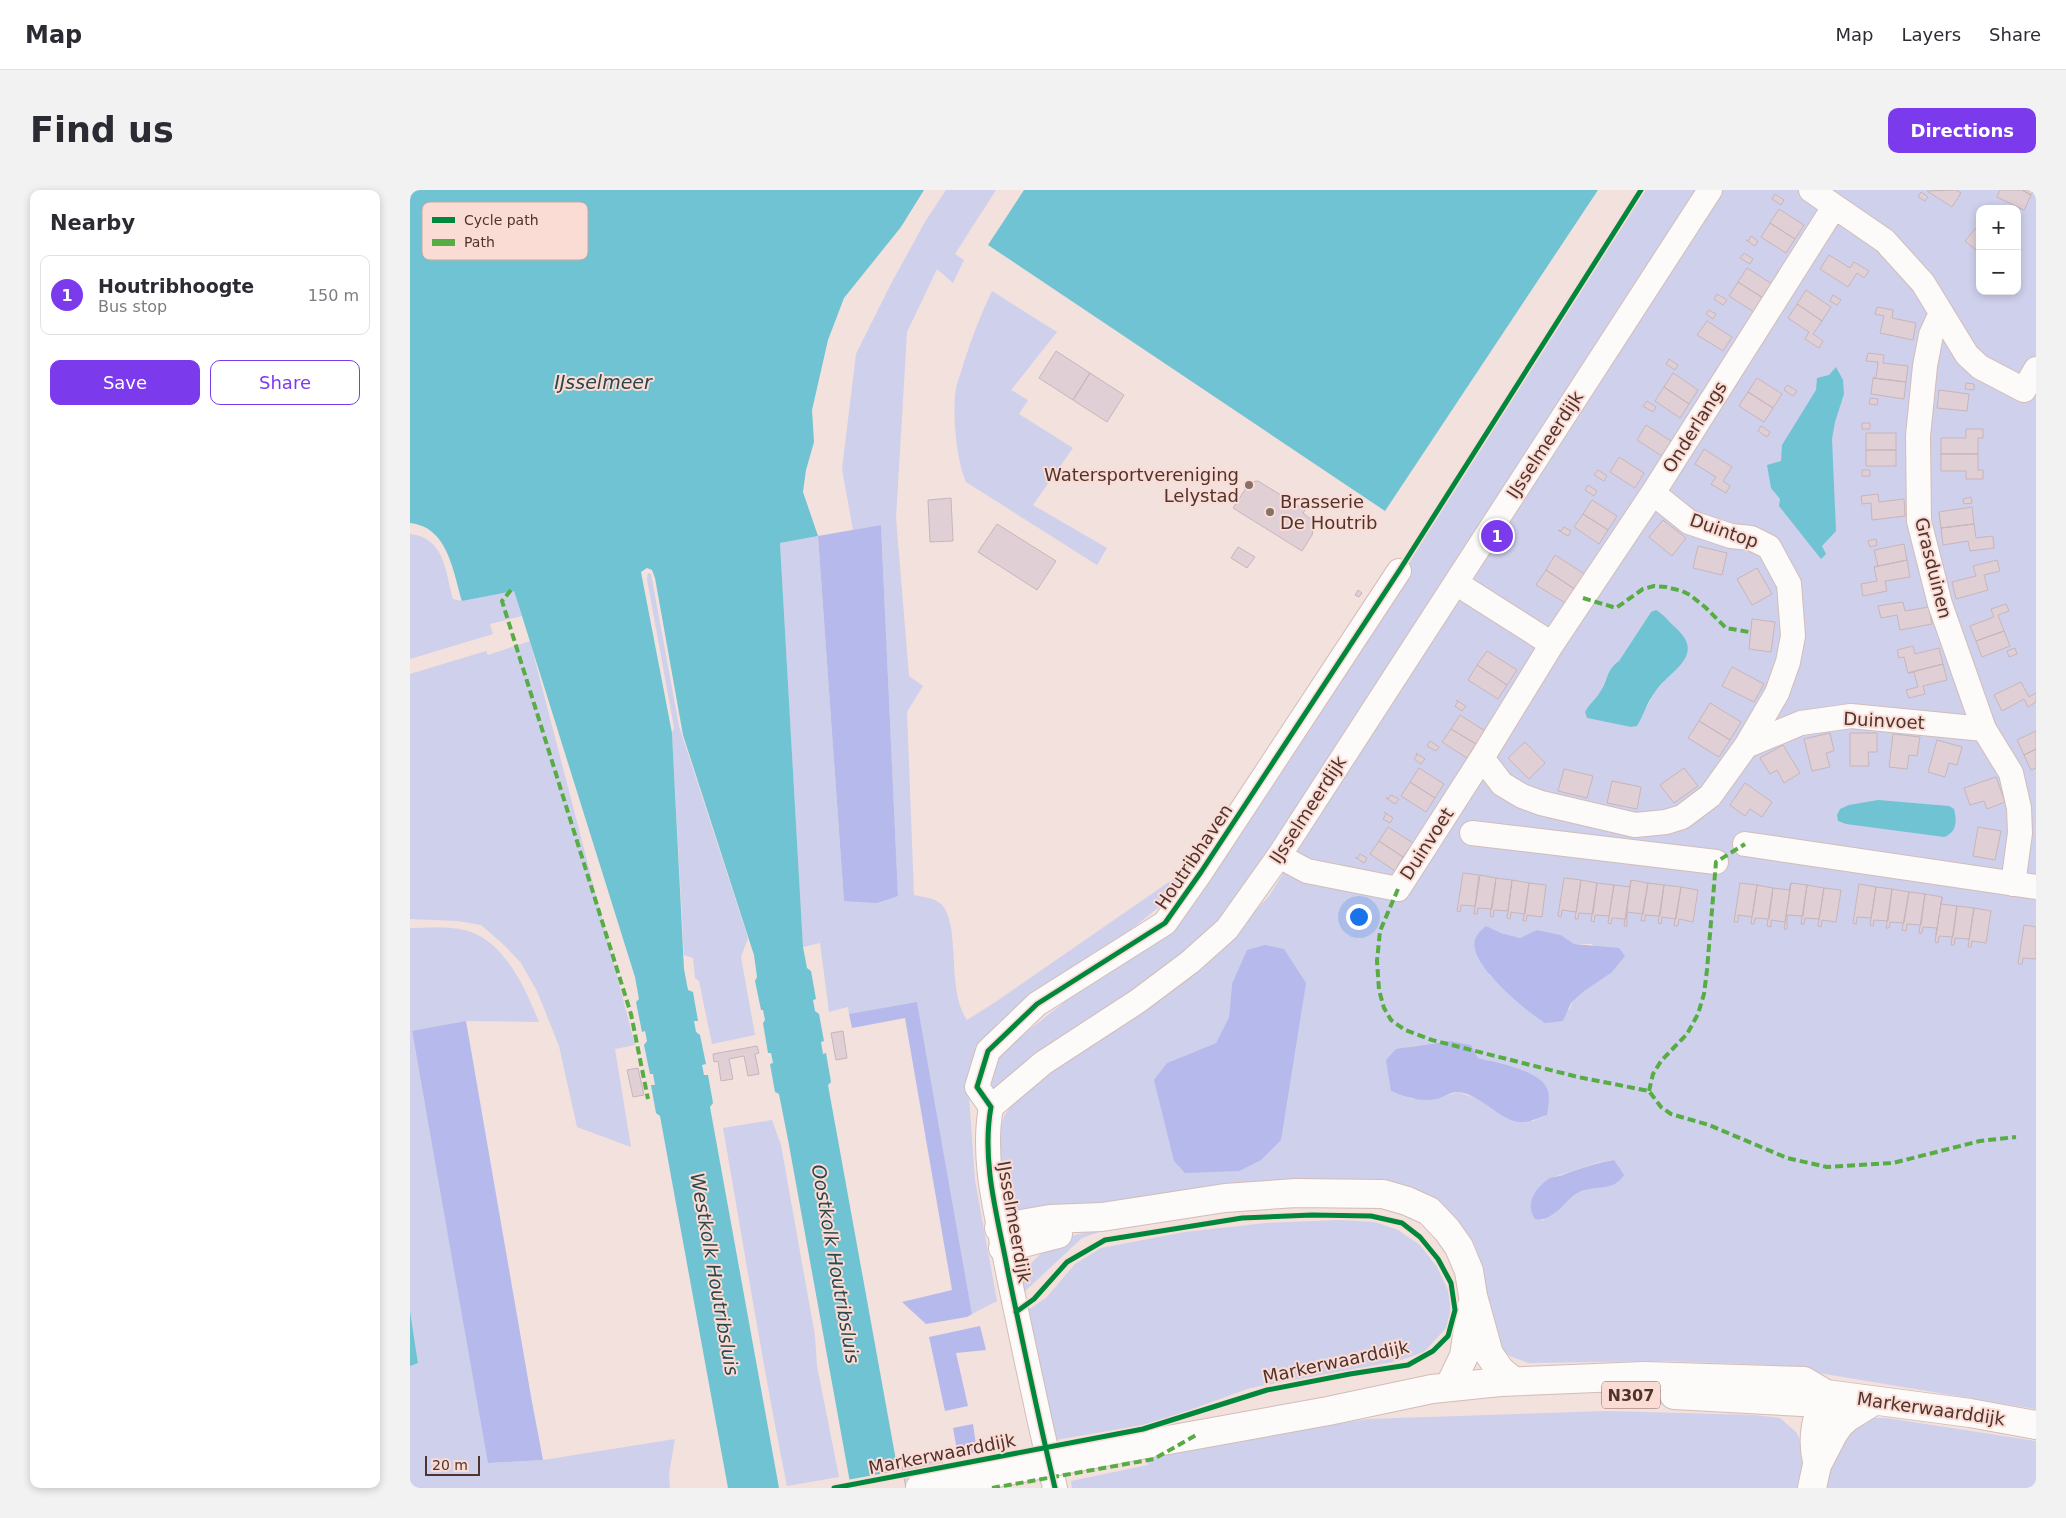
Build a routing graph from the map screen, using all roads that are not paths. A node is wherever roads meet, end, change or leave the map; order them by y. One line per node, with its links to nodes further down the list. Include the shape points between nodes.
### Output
1 (1710, 190): 8 (street, IJsselmeerdijk)
2 (1810, 190): 3 (street)
3 (1834, 207): 4 (street, via 1885,241 1923,283); 6 (street, Onderlangs)
4 (1941, 313): 5 (street, via 1967,356 1980,367 2024,390); 10 (street, Grasduinen, via 1931,335 1925,366 1918,436 1919,521 1940,604)
5 (2036, 369)
6 (1653, 493): 9 (street, Onderlangs); 11 (street, Duintop, via 1689,522 1731,536 1751,538 1768,548 1788,584 1793,636 1788,662 1776,693)
7 (1399, 571): 21 (street, Houtribhaven, via 1165,923 1036,1004 988,1051 977,1087)
8 (1456, 583): 9 (street); 17 (street, IJsselmeerdijk)
9 (1552, 644): 12 (street, Onderlangs)
10 (1984, 729): 11 (street, Duinvoet, via 1851,716 1801,723); 19 (street, via 2011,773 2019,808 2020,834)
11 (1746, 746): 13 (street, via 1710,796 1682,817 1666,822 1635,825)
12 (1482, 758): 13 (street, via 1502,784); 17 (street, Duinvoet, via 1398,889 1307,871)
13 (1541, 803): 15 (street)
14 (1472, 833): 15 (street, Duinvoet)
15 (1536, 842): 18 (street, Duinvoet)
16 (1745, 844): 19 (street)
17 (1278, 856): 21 (street, IJsselmeerdijk, via 1227,929 1190,962 1138,1001 1043,1063)
18 (1716, 862)
19 (2013, 884): 20 (street)
20 (2036, 887)
21 (991, 1107): 22 (street, IJsselmeerdijk, via 987,1130 991,1185)
22 (1001, 1238): 23 (main road, via 1052,1236 1102,1217 1224,1198 1296,1193 1383,1194 1429,1211 1447,1230 1459,1247 1469,1271); 32 (street, IJsselmeerdijk)
23 (1473, 1296): 24 (main road, via 1490,1354 1500,1370); 25 (main road, via 1464,1356)
24 (1513, 1381): 25 (main road, Markerwaarddijk / N307); 26 (main road, Markerwaarddijk / N307, via 1644,1376 1745,1378 1804,1382)
25 (1449, 1387): 28 (main road, Markerwaarddijk / N307)
26 (1826, 1394): 27 (main road, Markerwaarddijk / N307); 28 (main road, Markerwaarddijk / N307, via 1802,1402 1627,1395 1490,1399); 30 (main road, via 1815,1429)
27 (1874, 1401): 29 (main road, Markerwaarddijk / N307); 30 (main road, via 1840,1424)
28 (1328, 1411): 31 (main road, Markerwaarddijk / N307, bridge)
29 (2036, 1425)
30 (1815, 1476)
31 (920, 1488)
32 (1055, 1488)

